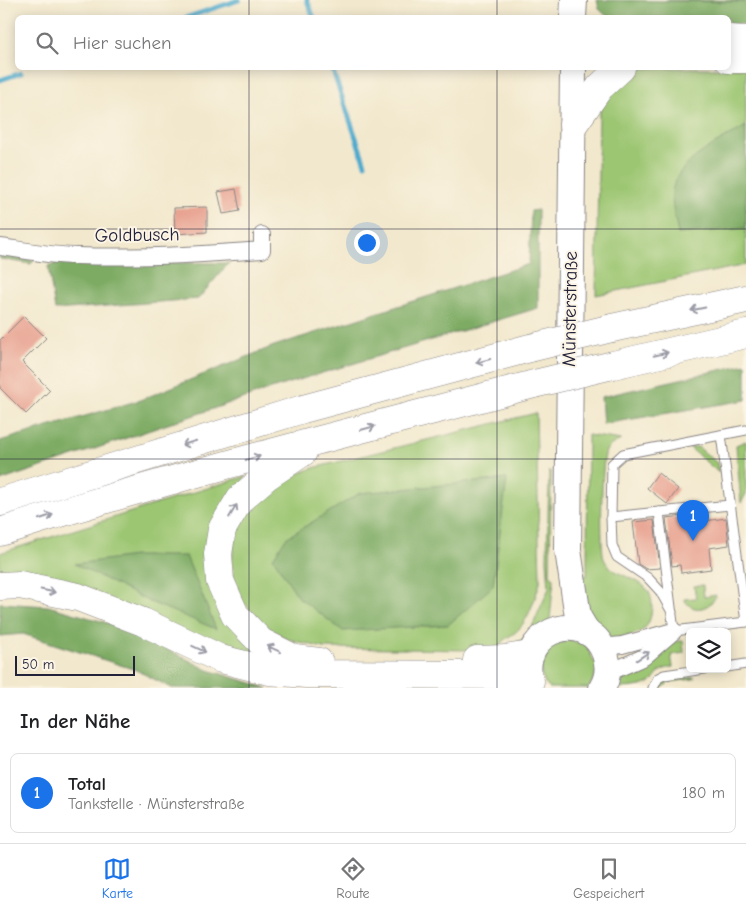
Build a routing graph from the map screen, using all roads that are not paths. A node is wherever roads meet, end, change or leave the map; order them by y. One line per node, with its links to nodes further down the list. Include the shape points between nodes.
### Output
1 (574, 0): 2 (main road)
2 (574, 15)
3 (731, 39): 4 (highway)
4 (746, 40)
5 (731, 59): 6 (highway)
6 (746, 59)
7 (573, 70): 9 (main road, Münsterstraße)
8 (619, 70): 9 (highway, via 600,86)
9 (573, 125): 22 (main road, Münsterstraße)
10 (262, 235): 11 (street, Goldbusch, via 262,250 239,252 75,256)
11 (0, 247)
12 (746, 299): 17 (highway, one-way to 17, bridge, via 530,348 303,409)
13 (746, 334): 16 (highway, one-way to 13, bridge, via 534,384)
14 (746, 430): 15 (lane)
15 (721, 435): 18 (lane); 20 (lane, via 624,454 612,464)
16 (321, 440): 21 (highway, one-way to 16, via 197,472); 32 (highway, one-way to 16, via 504,659 332,663 295,658 261,642 235,615 220,581 218,554 222,529 240,499 267,476)
17 (0, 502)
18 (730, 505): 19 (lane); 25 (lane)
19 (659, 512): 20 (lane); 24 (lane)
20 (611, 517): 24 (lane, via 612,545 617,557 648,578)
21 (0, 532)
22 (568, 550): 26 (main road, Münsterstraße); 28 (main road, Münsterstraße, via 578,617)
23 (0, 586): 32 (highway, one-way to 32, via 20,585 78,597 143,622 220,659 269,671)
24 (672, 612): 27 (lane)
25 (746, 622): 27 (lane)
26 (552, 630): 28 (main road, via 576,628); 32 (main road, via 535,645)
27 (674, 631): 28 (street, via 622,645); 33 (street, one-way to 27, via 644,657)
28 (595, 640): 33 (main road, Münsterstraße, via 608,660)
29 (746, 664): 30 (lane)
30 (731, 666)
31 (686, 672): 34 (lane, via 664,675)
32 (531, 675)
33 (605, 681)
34 (652, 688)

